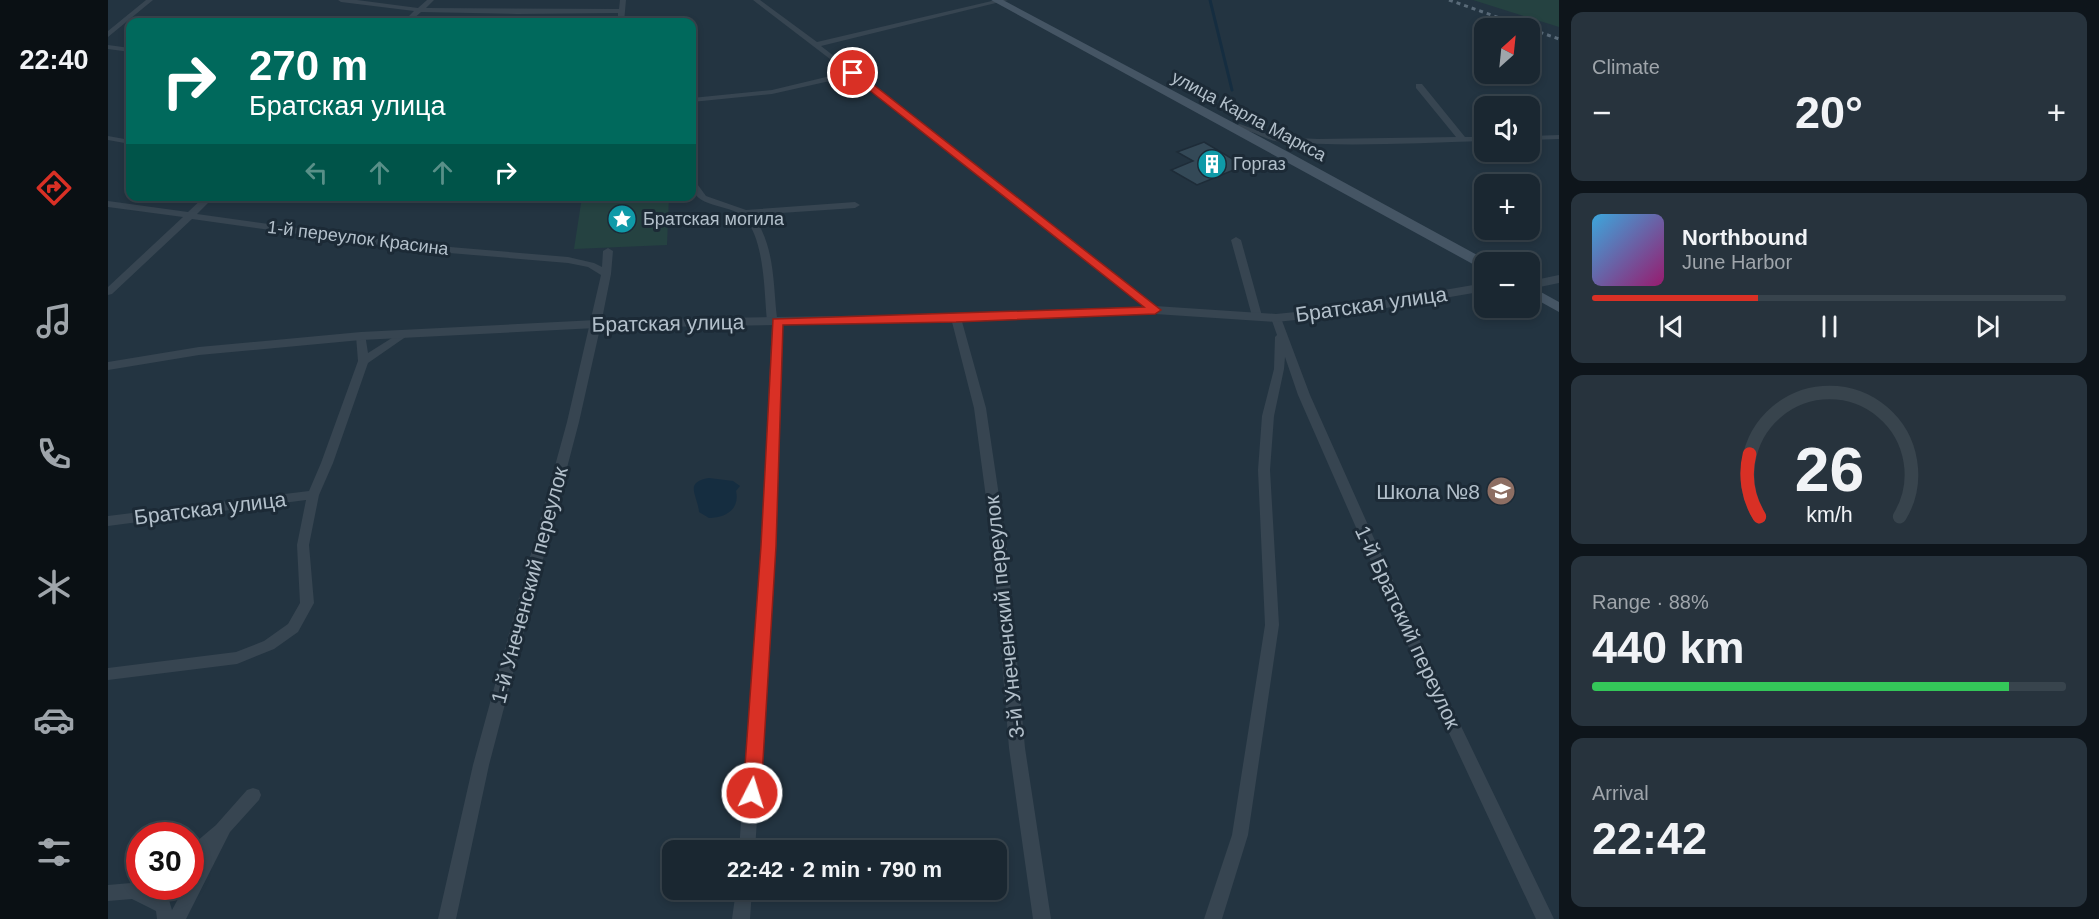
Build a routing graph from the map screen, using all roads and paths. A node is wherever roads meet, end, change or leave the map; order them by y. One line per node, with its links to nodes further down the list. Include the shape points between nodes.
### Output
1 (150, 0): 9 (street)
2 (341, 0): 7 (street)
3 (431, 0): 7 (street)
4 (623, 0): 8 (street)
5 (756, 0): 14 (street)
6 (1000, 1): 14 (street); 20 (main road, улица Карла Маркса)
7 (421, 10): 8 (street); 10 (street)
8 (621, 11): 11 (street)
9 (128, 18)
10 (411, 18)
11 (621, 18)
12 (126, 20): 13 (street)
13 (108, 35)
14 (815, 45): 17 (street)
15 (108, 47): 16 (street)
16 (126, 49)
17 (853, 73): 19 (street, via 772,92); 43 (street)
18 (1419, 86): 24 (street)
19 (696, 100)
20 (1233, 128): 24 (street, via 1240,126 1274,139 1318,142); 35 (main road, улица Карла Маркса)
21 (1559, 137): 23 (street)
22 (108, 138): 26 (street)
23 (1540, 138)
24 (1462, 139): 25 (street)
25 (1474, 139)
26 (126, 141)
27 (696, 188): 31 (street, via 703,198)
28 (206, 201): 32 (street)
29 (108, 204): 32 (street, 1-й переулок Красина)
30 (855, 205): 31 (street)
31 (745, 213): 46 (street, via 754,221 761,240)
32 (190, 216): 36 (street, 1-й переулок Красина, via 414,247 567,260 591,265); 40 (street)
33 (1236, 240): 44 (street)
34 (608, 251): 36 (street, 1-й Унеченский переулок)
35 (1474, 259)
36 (606, 274): 47 (street, 1-й Унеченский переулок)
37 (1559, 279): 38 (street)
38 (1540, 284)
39 (1474, 289): 48 (street, Братская улица)
40 (108, 292)
41 (1540, 296): 42 (main road)
42 (1559, 308)
43 (1155, 310): 44 (street, Братская улица); 45 (street, Братская улица)
44 (1257, 316): 48 (street, Братская улица)
45 (956, 318): 46 (street, Братская улица); 68 (street, 3-й Унеченский переулок, via 980,408 1000,550 1017,748)
46 (775, 321): 47 (street, Братская улица); 58 (street, via 768,546)
47 (596, 324): 49 (street, Братская улица); 66 (street, 1-й Унеченский переулок, via 481,765)
48 (1279, 324): 69 (street, via 1279,369 1268,416 1264,470 1272,625 1240,835); 70 (street, 1-й Братский переулок, via 1304,395 1411,637)
49 (403, 334): 50 (street, Братская улица); 51 (street)
50 (361, 336): 51 (street, Братская улица); 52 (street, Братская улица, via 199,351)
51 (363, 361): 53 (street, Братская улица)
52 (108, 366)
53 (313, 495): 54 (street, Братская улица); 55 (street, Братская улица, via 303,545 307,603 293,628 269,645 237,658)
54 (108, 521)
55 (108, 674)
56 (253, 795): 57 (street)
57 (224, 827): 59 (street); 65 (street)
58 (748, 840)
59 (204, 845)
60 (126, 891): 61 (street)
61 (108, 893)
62 (154, 900): 64 (street, via 163,906)
63 (743, 900): 67 (street)
64 (166, 919)
65 (177, 919)
66 (447, 919)
67 (741, 919)
68 (1042, 919)
69 (1213, 919)
70 (1545, 919)

